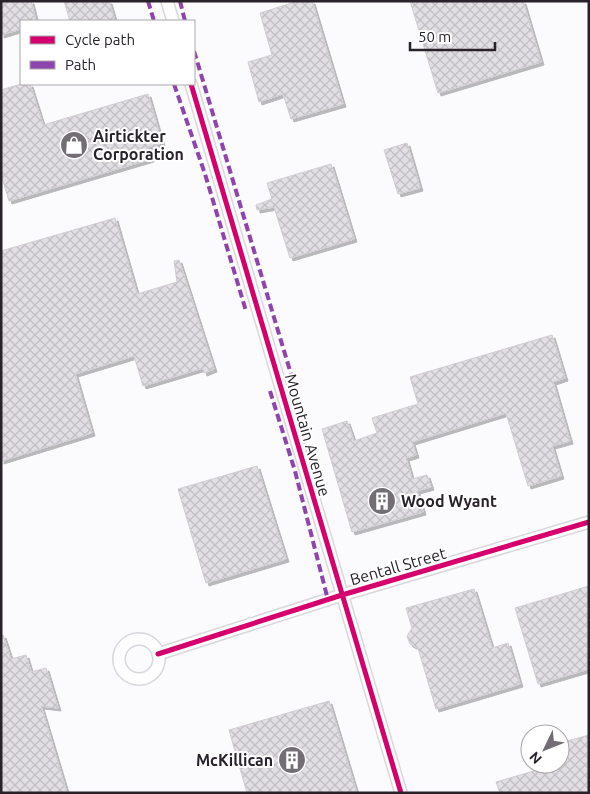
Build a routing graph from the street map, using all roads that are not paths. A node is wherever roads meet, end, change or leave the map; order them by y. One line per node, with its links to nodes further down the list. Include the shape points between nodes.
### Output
1 (168, 1): 2 (street)
2 (173, 20)
3 (192, 85): 5 (street, Mountain Avenue)
4 (589, 522): 5 (street, Bentall Street)
5 (342, 595): 6 (street, Bentall Street); 7 (street, Mountain Avenue)
6 (158, 654)
7 (401, 793)

